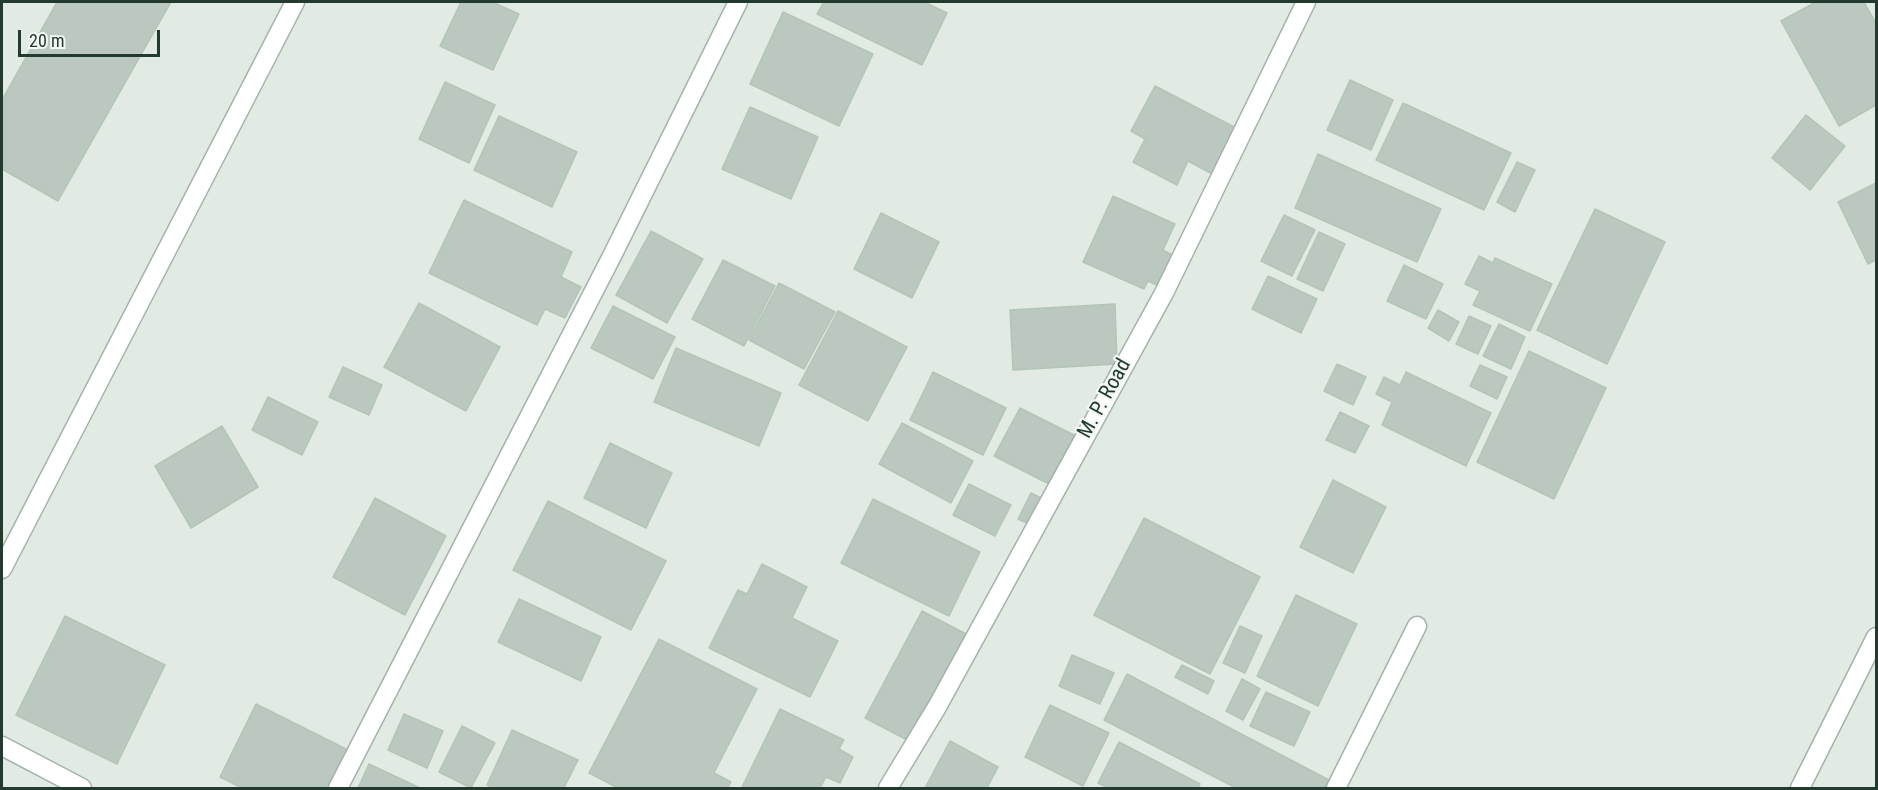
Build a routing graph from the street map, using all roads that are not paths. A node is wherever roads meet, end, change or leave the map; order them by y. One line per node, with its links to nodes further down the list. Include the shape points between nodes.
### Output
1 (295, 2): 4 (street)
2 (738, 2): 9 (street)
3 (1306, 2): 10 (street, M. P. Road, via 1164,292 937,707)
4 (2, 569)
5 (1417, 626): 11 (street)
6 (1876, 638): 12 (street)
7 (2, 746): 8 (street)
8 (82, 789)
9 (338, 789)
10 (888, 789)
11 (1336, 789)
12 (1800, 789)

